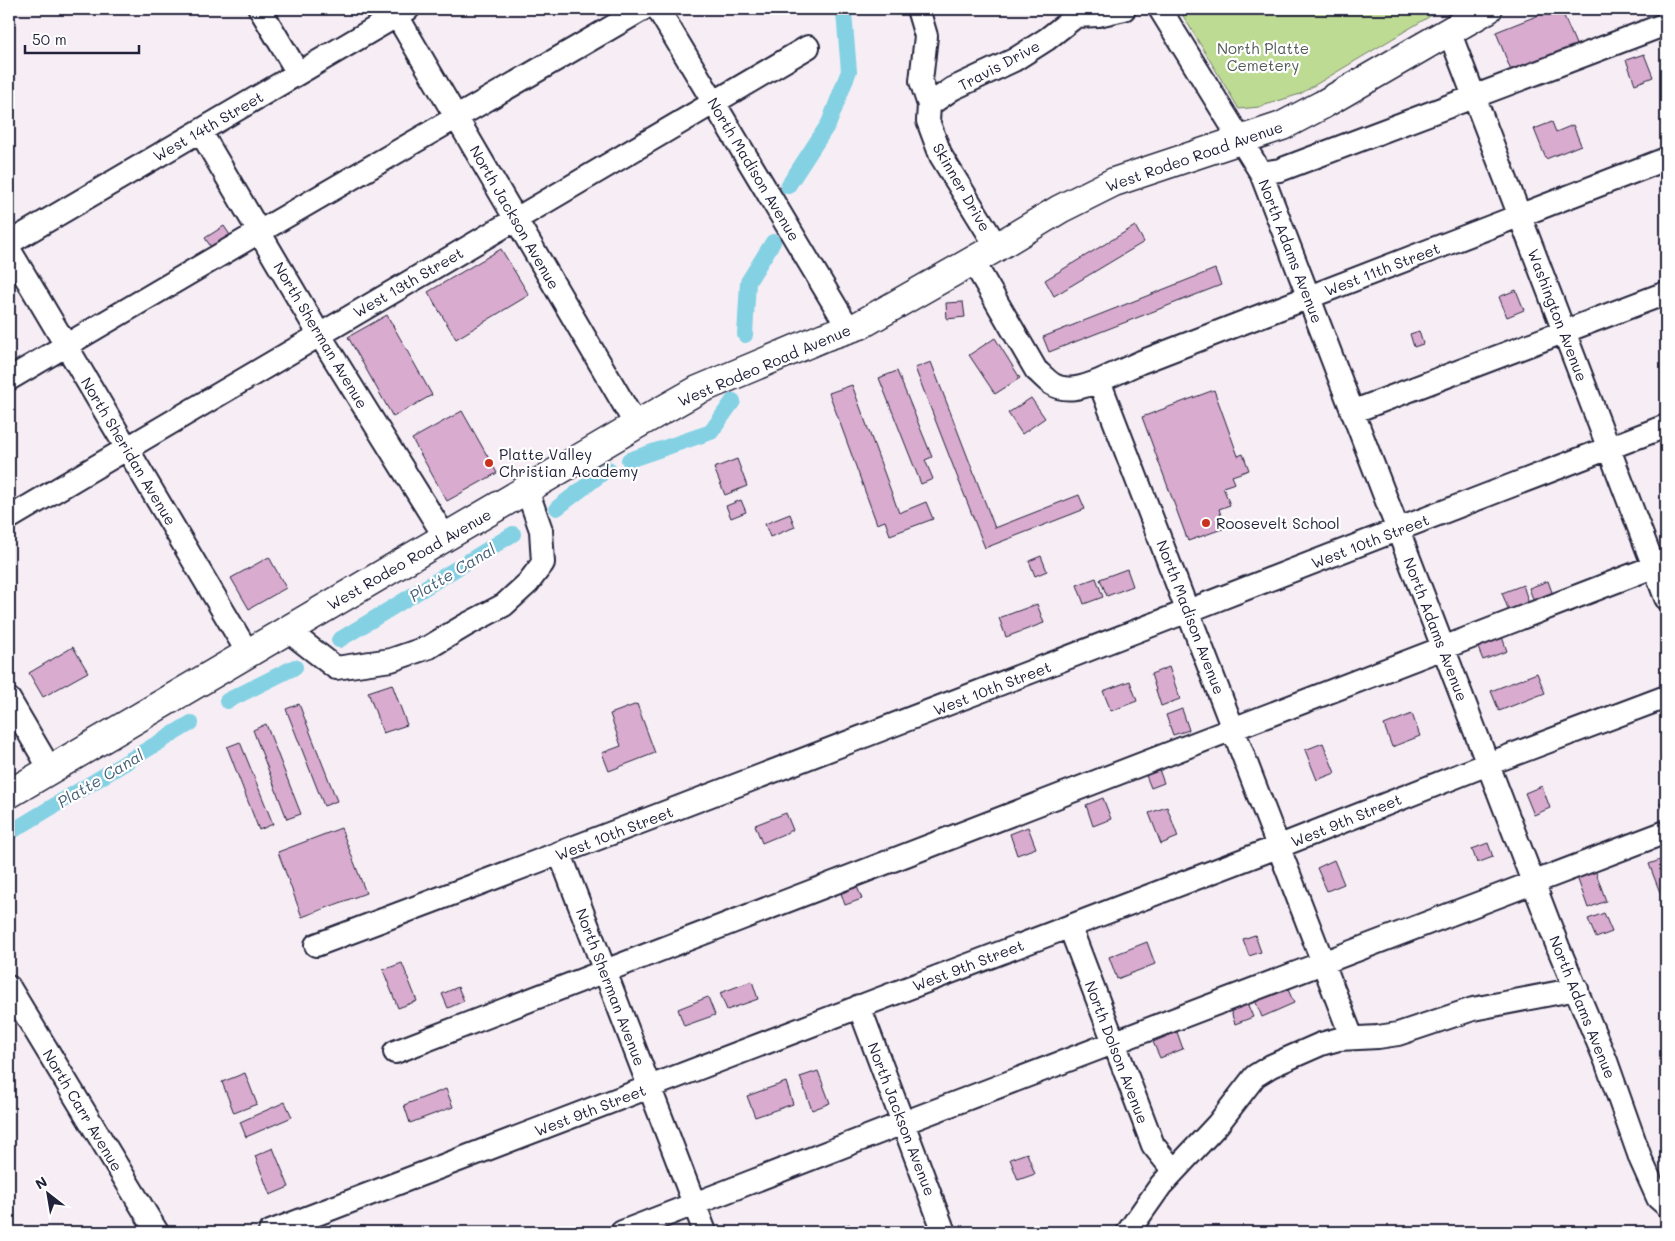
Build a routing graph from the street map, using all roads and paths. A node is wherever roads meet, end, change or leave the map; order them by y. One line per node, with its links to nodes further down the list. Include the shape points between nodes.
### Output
1 (260, 9): 13 (street)
2 (644, 9): 17 (street)
3 (658, 9): 15 (street, North Madison Avenue)
4 (918, 9): 16 (street, Skinner Drive, via 926,36 921,81)
5 (1124, 9): 9 (street, Travis Drive, via 1098,15)
6 (1160, 9): 19 (street, North Adams Avenue)
7 (1488, 9): 11 (main road, West Rodeo Road Avenue)
8 (399, 11): 13 (street, West 14th Street); 17 (street, North Jackson Avenue)
9 (1075, 12): 16 (street, Travis Drive, via 1047,39 1014,60 952,89)
10 (1666, 24): 14 (street)
11 (1449, 31): 14 (street, Washington Avenue); 19 (main road, West Rodeo Road Avenue, via 1290,122)
12 (808, 47): 15 (street, West 13th Street)
13 (298, 73): 18 (street, West 14th Street)
14 (1474, 98): 21 (street, via 1280,170); 22 (street, Washington Avenue)
15 (714, 102): 23 (street, West 13th Street); 31 (street, North Madison Avenue)
16 (929, 105): 26 (street, Skinner Drive, via 928,121 941,156)
17 (457, 117): 23 (street, North Jackson Avenue); 24 (street)
18 (200, 130): 24 (street, North Sherman Avenue); 25 (street, West 14th Street)
19 (1241, 141): 21 (street, North Adams Avenue); 26 (main road, West Rodeo Road Avenue, via 1114,182 1060,209)
20 (1666, 159): 22 (street, West 11th Street)
21 (1262, 173): 30 (street, North Adams Avenue)
22 (1520, 216): 30 (street, West 11th Street); 32 (street, Washington Avenue)
23 (516, 219): 33 (street, West 13th Street); 38 (street, North Jackson Avenue)
24 (259, 232): 33 (street, North Sherman Avenue); 34 (street)
25 (9, 243)
26 (997, 248): 28 (main road, West Rodeo Road Avenue)
27 (9, 249): 34 (street, North Sheridan Avenue)
28 (973, 261): 31 (main road, West Rodeo Road Avenue); 36 (street, via 1036,370 1065,390)
29 (1666, 293): 32 (street)
30 (1308, 297): 36 (street, West 11th Street); 37 (street, North Adams Avenue)
31 (849, 329): 38 (main road, West Rodeo Road Avenue, via 698,390)
32 (1564, 332): 37 (street); 41 (street, Washington Avenue)
33 (319, 334): 40 (street, West 13th Street); 45 (street, North Sherman Avenue)
34 (66, 345): 35 (street); 40 (street, North Sheridan Avenue)
35 (9, 379)
36 (1099, 380): 48 (street, North Madison Avenue)
37 (1352, 412): 44 (street, North Adams Avenue)
38 (636, 425): 42 (main road, West Rodeo Road Avenue)
39 (1666, 426): 41 (street, West 10th Street)
40 (127, 448): 43 (street, West 13th Street); 51 (street, North Sheridan Avenue)
41 (1609, 448): 44 (street, West 10th Street); 46 (street, Washington Avenue)
42 (527, 490): 45 (main road, West Rodeo Road Avenue); 49 (street, via 541,530 543,564 504,606 429,647 391,660 336,668)
43 (9, 518)
44 (1398, 530): 48 (street, West 10th Street); 50 (street, North Adams Avenue)
45 (445, 538): 49 (main road, West Rodeo Road Avenue)
46 (1660, 564): 47 (street, Washington Avenue); 50 (street)
47 (1666, 598)
48 (1189, 612): 54 (street, North Madison Avenue); 60 (street, West 10th Street)
49 (287, 630): 51 (main road, West Rodeo Road Avenue)
50 (1443, 648): 54 (street); 55 (street, North Adams Avenue)
51 (248, 653): 56 (main road, West Rodeo Road Avenue)
52 (1666, 697): 55 (street, West 9th Street)
53 (9, 699): 56 (street)
54 (1234, 728): 59 (street, North Madison Avenue); 65 (street)
55 (1488, 764): 59 (street, West 9th Street); 61 (street, North Adams Avenue)
56 (50, 769): 57 (main road, West Rodeo Road Avenue)
57 (9, 794)
58 (1666, 832): 61 (street)
59 (1280, 846): 62 (street, West 9th Street); 64 (street, North Madison Avenue)
60 (560, 854): 63 (street, West 10th Street); 65 (street, North Sherman Avenue)
61 (1534, 883): 64 (street); 67 (street, North Adams Avenue)
62 (1070, 926): 68 (street, West 9th Street); 70 (street, North Dolson Avenue)
63 (316, 945)
64 (1325, 963): 69 (street, North Madison Avenue); 70 (street)
65 (605, 971): 71 (street); 72 (street, North Sherman Avenue)
66 (9, 987): 77 (street, North Carr Avenue)
67 (1577, 989): 69 (street, via 1472,1009 1398,1034); 76 (street, North Adams Avenue, via 1641,1160 1658,1198)
68 (859, 1006): 72 (street, West 9th Street); 73 (street, North Jackson Avenue)
69 (1352, 1038): 74 (street, via 1321,1044 1255,1076 1218,1124)
70 (1113, 1043): 73 (street); 74 (street, North Dolson Avenue, via 1153,1145)
71 (394, 1052)
72 (650, 1087): 75 (street, North Sherman Avenue); 78 (street, West 9th Street)
73 (903, 1123): 75 (street); 81 (street, North Jackson Avenue)
74 (1174, 1171): 82 (street)
75 (694, 1204): 79 (street); 80 (street, North Sherman Avenue)
76 (1666, 1205)
77 (157, 1232)
78 (270, 1232)
79 (622, 1232)
80 (705, 1232)
81 (944, 1232)
82 (1128, 1232)

